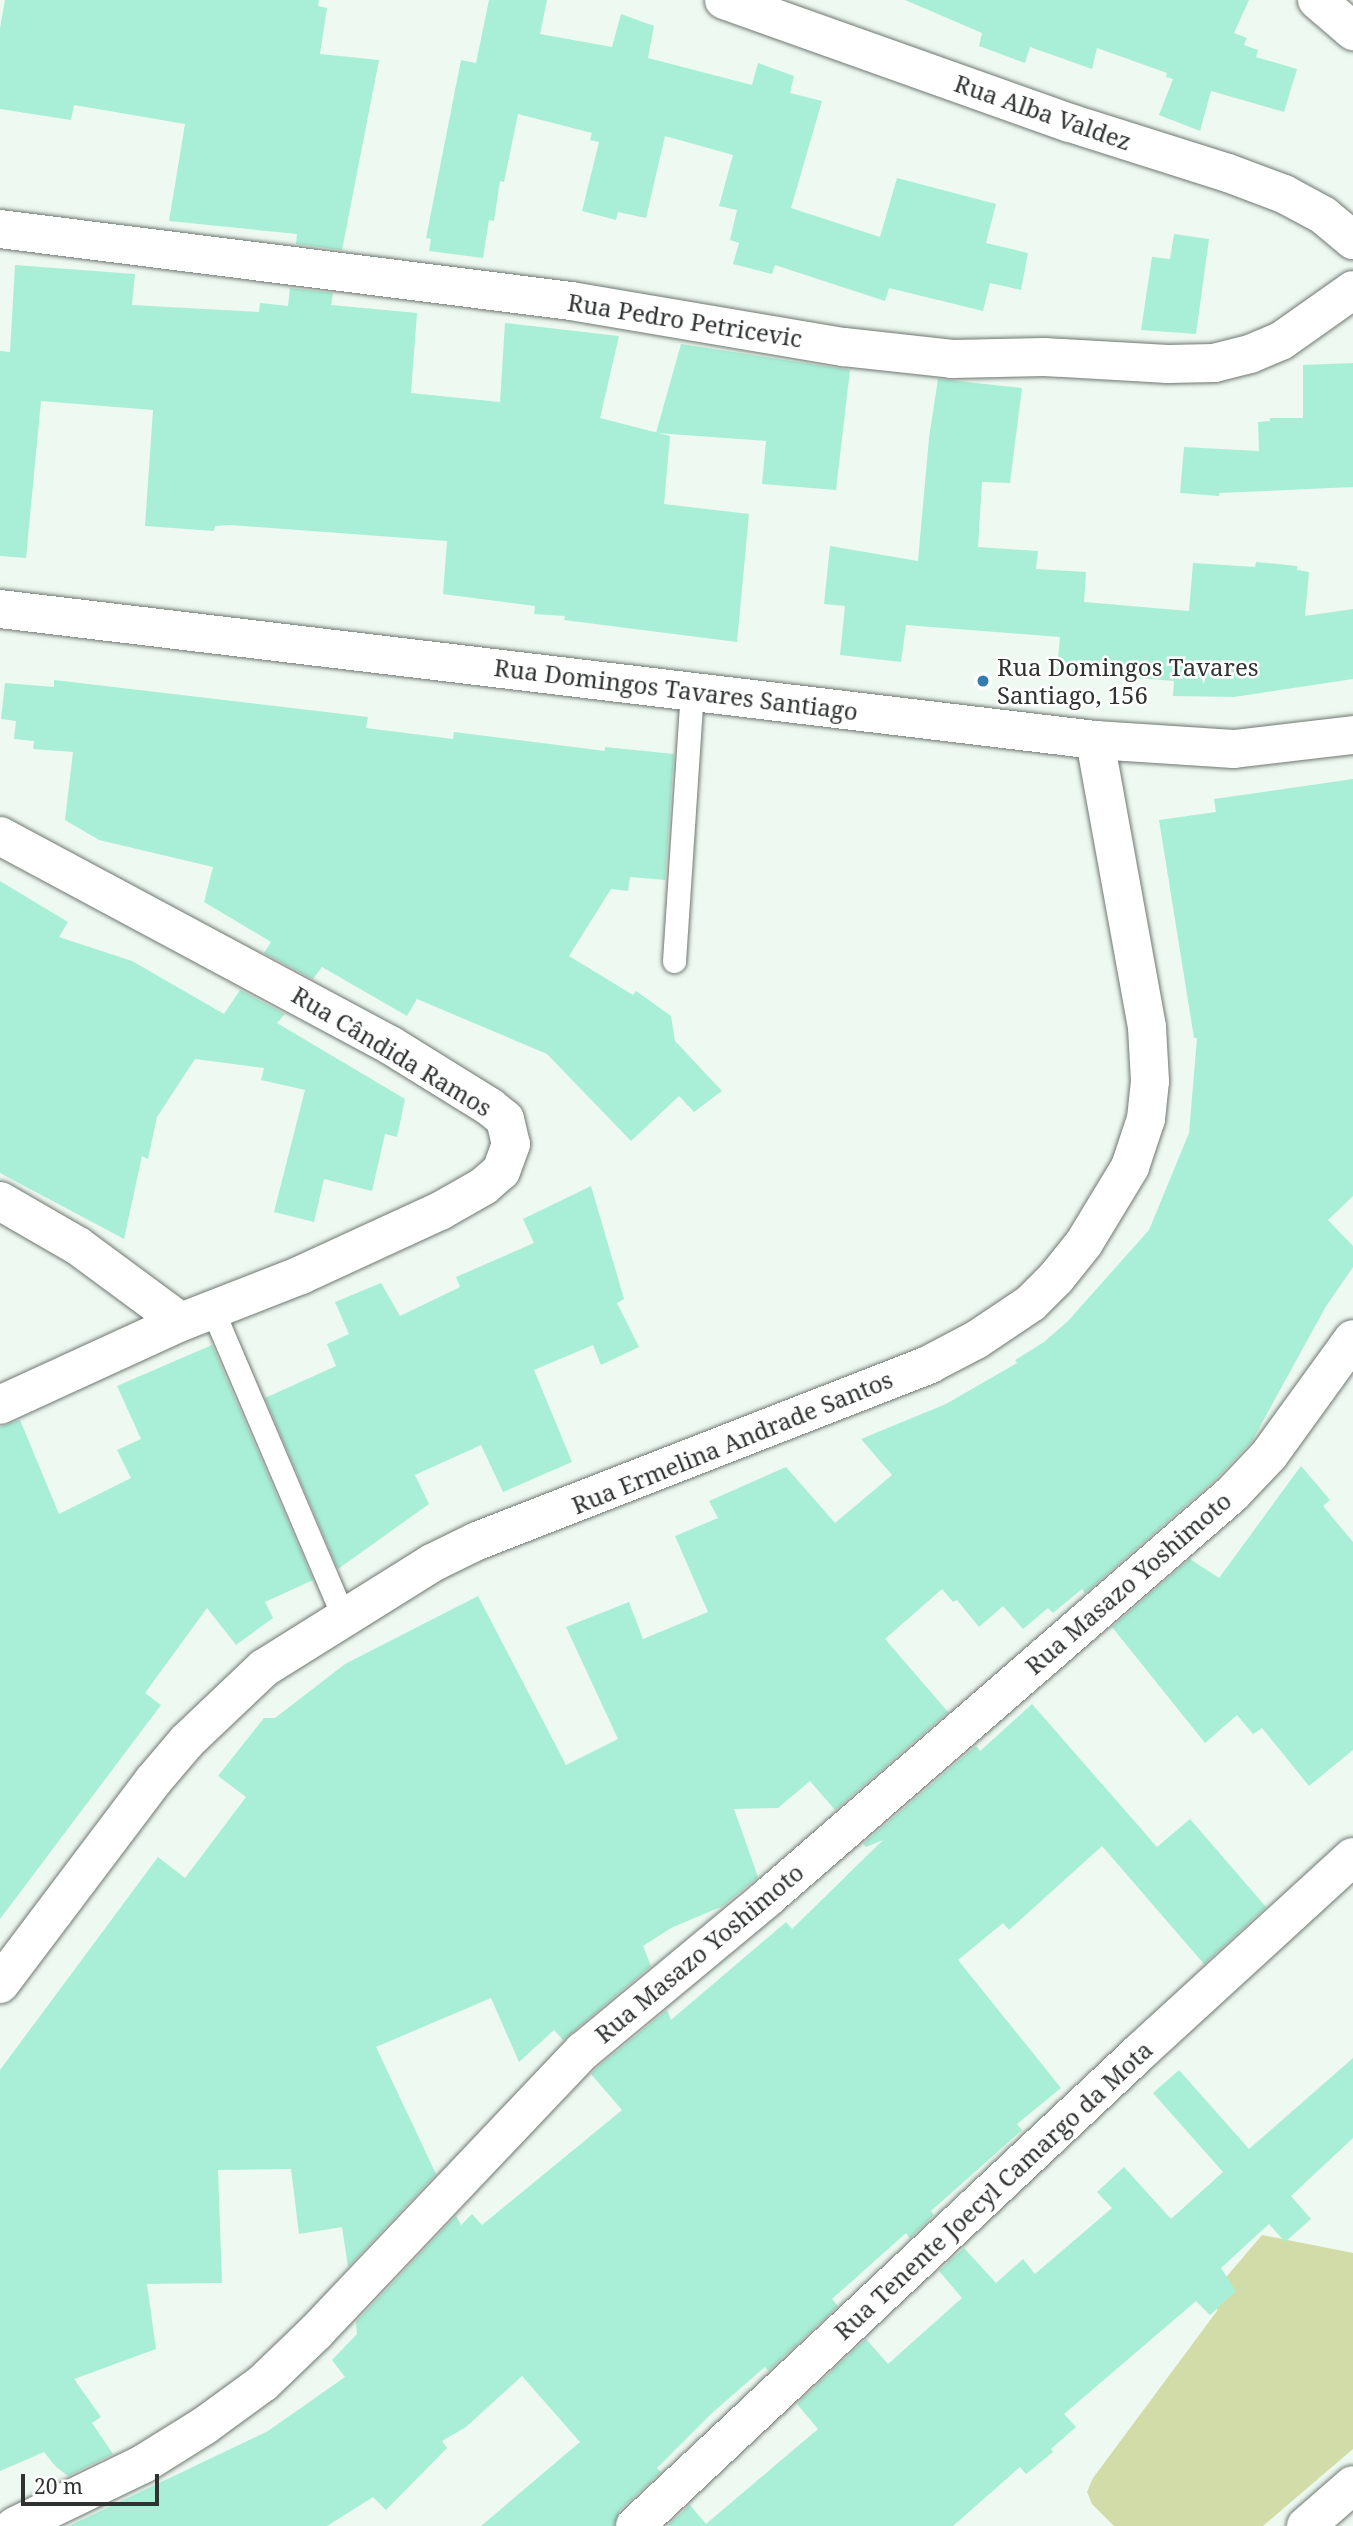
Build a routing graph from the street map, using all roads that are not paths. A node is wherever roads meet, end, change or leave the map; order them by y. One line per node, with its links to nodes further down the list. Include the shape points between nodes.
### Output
1 (724, 0): 5 (street, Rua Alba Valdez, via 1284,194 1323,215)
2 (1317, 0): 3 (street)
3 (1353, 32)
4 (0, 229): 6 (street, Rua Pedro Petricevic, via 572,301 844,347 952,359 1214,363 1281,341)
5 (1353, 240)
6 (1353, 290)
7 (0, 609): 8 (street, Rua Domingos Tavares Santiago)
8 (692, 693): 10 (street, Rua Domingos Tavares Santiago); 12 (lane)
9 (1353, 735): 10 (street, Rua Domingos Tavares Santiago, via 1234,749)
10 (1095, 740): 17 (street, Rua Ermelina Andrade Santos, via 1147,1027 1150,1082 1146,1119 1130,1167 1084,1243 1056,1278 1031,1303 930,1364 477,1541)
11 (0, 836): 14 (street, Rua Cândida Ramos, via 390,1045 490,1107 510,1130 509,1156 484,1186 389,1235)
12 (674, 961)
13 (0, 1200): 14 (street)
14 (197, 1316): 16 (street, Rua Cândida Ramos); 17 (lane)
15 (1353, 1339): 21 (street, Rua Masazo Yoshimoto, via 1269,1455 1232,1494 766,1899 583,2051 262,2384 143,2464)
16 (0, 1405)
17 (343, 1616): 19 (street, Rua Ermelina Andrade Santos, via 264,1668 187,1741)
18 (1353, 1857): 22 (street, Rua Tenente Joecyl Camargo da Mota)
19 (0, 1984)
20 (1353, 2485): 23 (street)
21 (15, 2526)
22 (635, 2526)
23 (1306, 2526)

